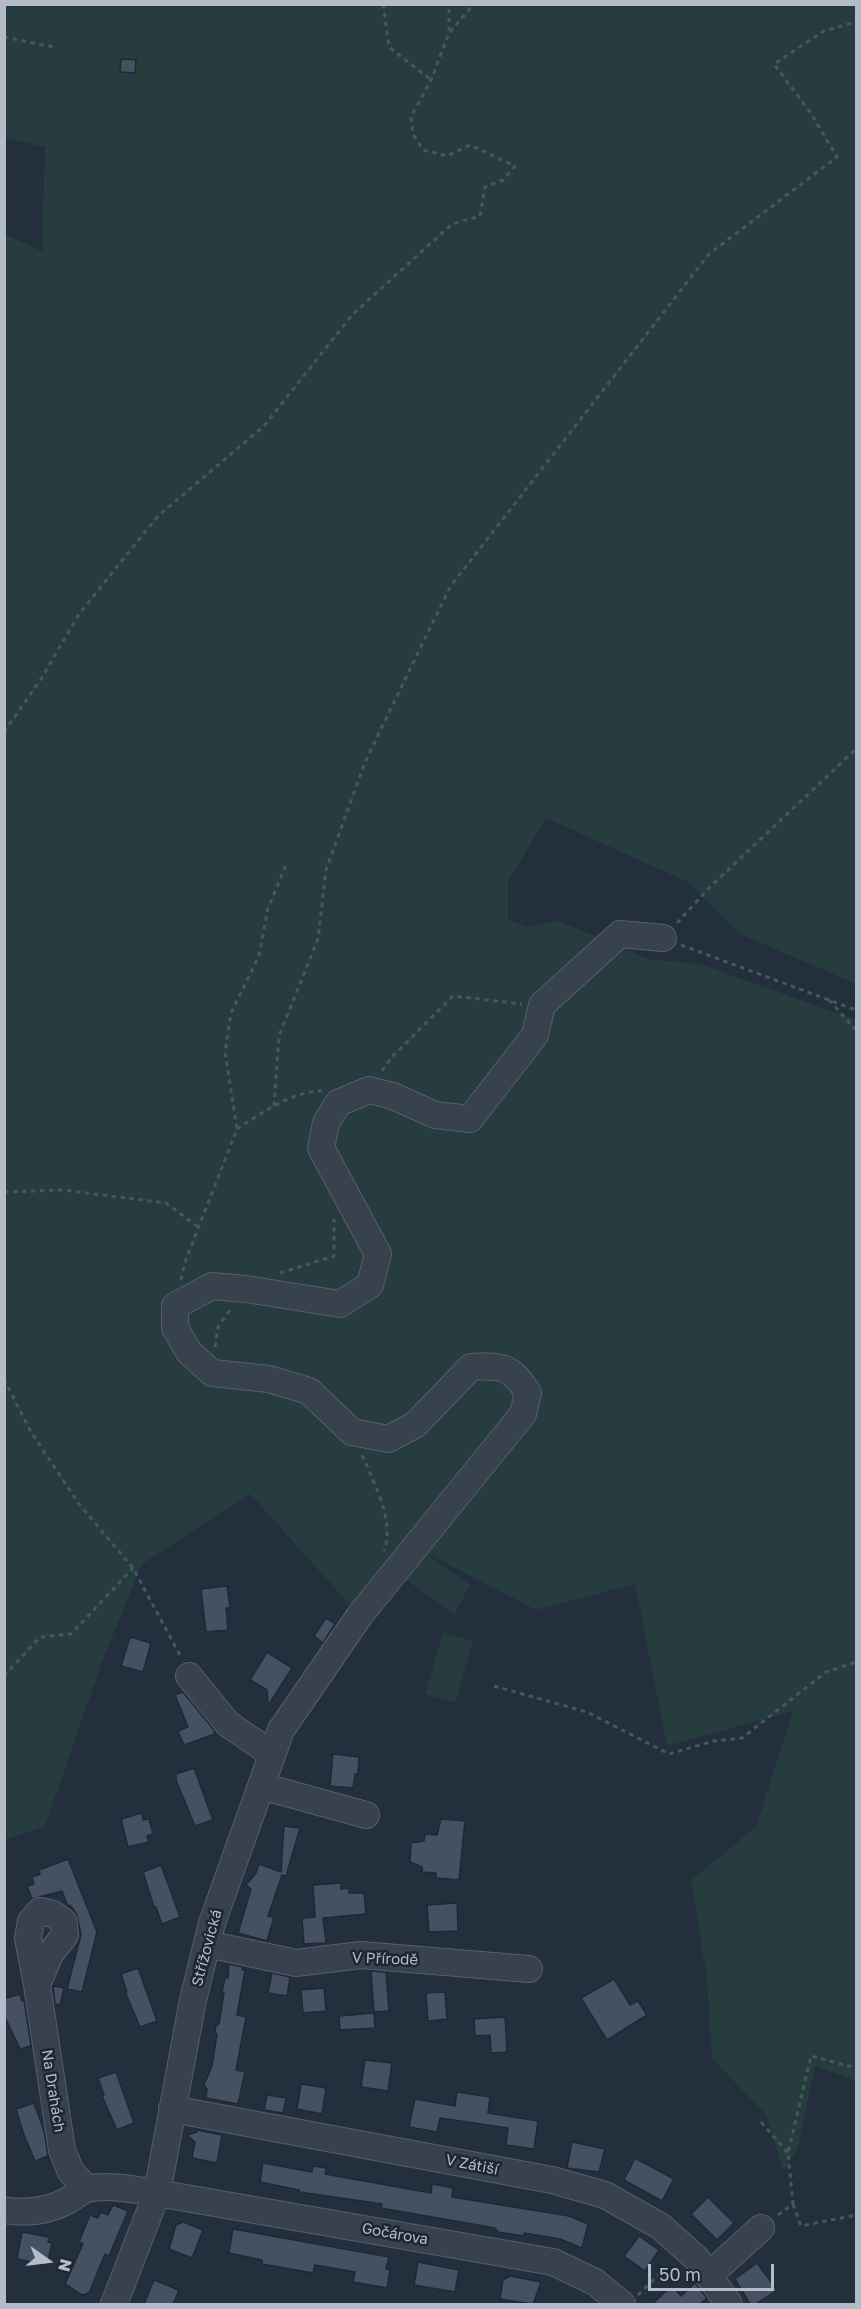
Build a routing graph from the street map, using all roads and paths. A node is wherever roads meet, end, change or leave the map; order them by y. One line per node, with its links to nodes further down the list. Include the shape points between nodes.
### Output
1 (383, 4): 8 (path, via 389,47)
2 (449, 4): 5 (path)
3 (474, 4): 5 (path)
4 (856, 22): 18 (path, via 825,31 774,64 837,157 709,254 450,587 365,762 326,870 318,939 279,1036 274,1106)
5 (449, 33): 8 (path)
6 (4, 38): 7 (path)
7 (54, 47)
8 (431, 80): 9 (path, via 411,117 413,134 423,150 447,156 470,144 515,166 503,180 485,188 480,216 452,224 352,315 264,426 158,516 79,614)
9 (4, 732)
10 (856, 749): 12 (path, via 711,886)
11 (288, 863): 18 (path, via 268,908 258,956 231,1013 225,1052)
12 (663, 938): 13 (path); 14 (street, via 620,934)
13 (828, 999): 15 (path); 16 (path)
14 (542, 1005): 17 (path, via 453,996 391,1058); 17 (street, via 535,1035 470,1119 435,1115)
15 (856, 1010)
16 (856, 1030)
17 (369, 1090): 23 (street, via 338,1103 326,1123 321,1148 378,1254 370,1285 340,1304)
18 (237, 1129): 21 (path)
19 (4, 1192): 21 (path, via 63,1190 166,1203)
20 (334, 1213): 22 (path, via 333,1256)
21 (198, 1227): 24 (path, via 184,1262)
22 (277, 1274)
23 (246, 1289): 24 (street, via 212,1286); 25 (path, via 218,1327)
24 (175, 1306): 25 (street, via 175,1328 189,1352)
25 (212, 1373): 27 (street, via 269,1379 309,1390)
26 (4, 1378): 29 (path, via 31,1432 73,1495)
27 (352, 1432): 28 (path, via 380,1495 388,1539); 34 (street, Střížovická, via 388,1439 415,1425 471,1367 495,1365 517,1375 528,1392 523,1414 360,1615 281,1730)
28 (380, 1561)
29 (134, 1568): 31 (path, via 70,1634 40,1637); 32 (path)
30 (856, 1662): 33 (path, via 826,1672 742,1738 714,1741 669,1754 587,1712)
31 (4, 1676)
32 (189, 1676): 34 (street, via 228,1724)
33 (494, 1686)
34 (272, 1754): 35 (street, Střížovická)
35 (261, 1786): 36 (street); 37 (street, Střížovická)
36 (366, 1815)
37 (207, 1944): 38 (street, V Přírodě, via 297,1963 361,1955); 41 (street, Střížovická)
38 (529, 1969)
39 (37, 1985): 44 (street, Na Drahách, via 62,2150 71,2172)
40 (856, 2068): 43 (path, via 811,2056)
41 (172, 2109): 45 (street, Střížovická); 50 (street, V Zátiší, via 552,2180 605,2196 660,2226)
42 (761, 2122): 43 (path)
43 (788, 2153): 46 (path)
44 (87, 2189): 45 (street); 47 (street, via 49,2208 33,2212)
45 (157, 2193): 52 (street, Gočárova, via 553,2262); 53 (street, Střížovická)
46 (793, 2204): 48 (path, via 801,2226); 49 (path)
47 (4, 2210)
48 (856, 2215)
49 (762, 2228): 51 (street)
50 (686, 2249): 51 (street, V Zátiší); 52 (path)
51 (708, 2276): 54 (street, V Zátiší)
52 (632, 2298)
53 (114, 2304)
54 (729, 2304)

